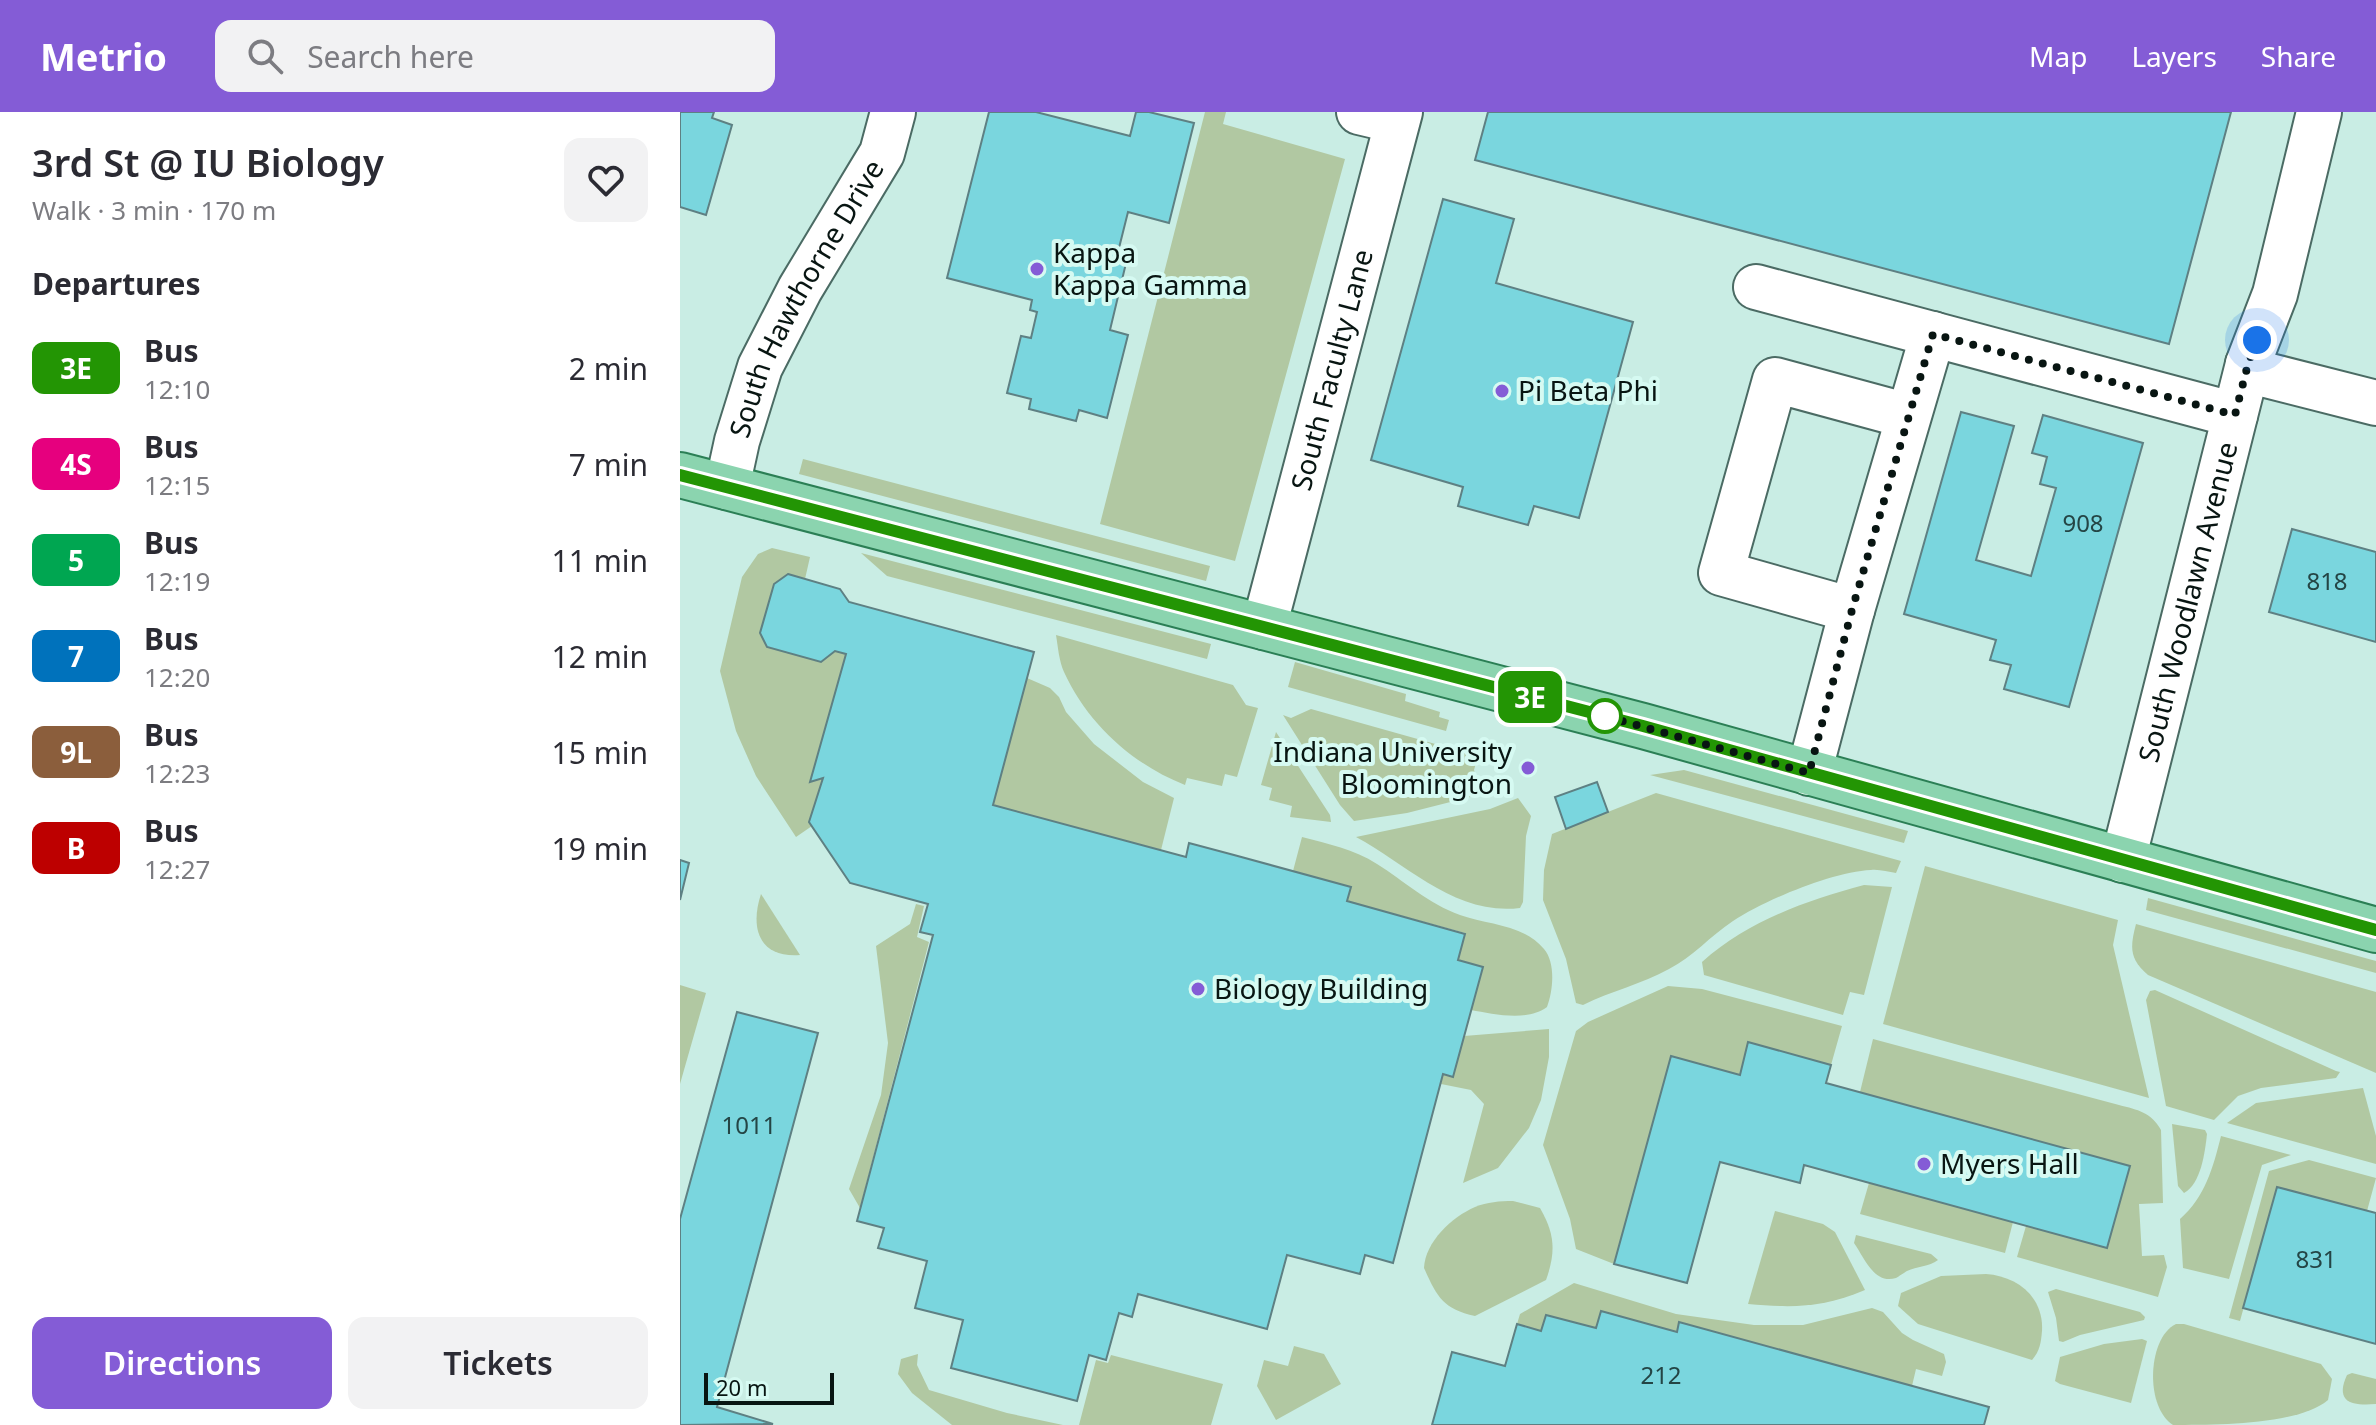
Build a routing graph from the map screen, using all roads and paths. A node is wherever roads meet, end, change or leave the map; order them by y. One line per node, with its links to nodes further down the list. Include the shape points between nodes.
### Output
1 (893, 112): 11 (street, South Hawthorne Drive, via 882,153 760,367)
2 (2319, 112): 6 (street, South Woodlawn Avenue, via 2275,294)
3 (1385, 115): 13 (street, South Faculty Lane)
4 (1756, 287): 5 (street)
5 (1933, 334): 8 (street); 9 (street)
6 (2248, 364): 7 (street, via 2266,375); 8 (street, South Woodlawn Avenue)
7 (2376, 403)
8 (2235, 415): 15 (street, South Woodlawn Avenue)
9 (1908, 416): 12 (street); 12 (street, via 1775,380 1721,573)
10 (680, 475): 11 (main road)
11 (727, 487): 13 (main road)
12 (1852, 610): 14 (street)
13 (1264, 627): 14 (main road)
14 (1809, 773): 15 (main road)
15 (2123, 860): 16 (main road)
16 (2376, 930)

